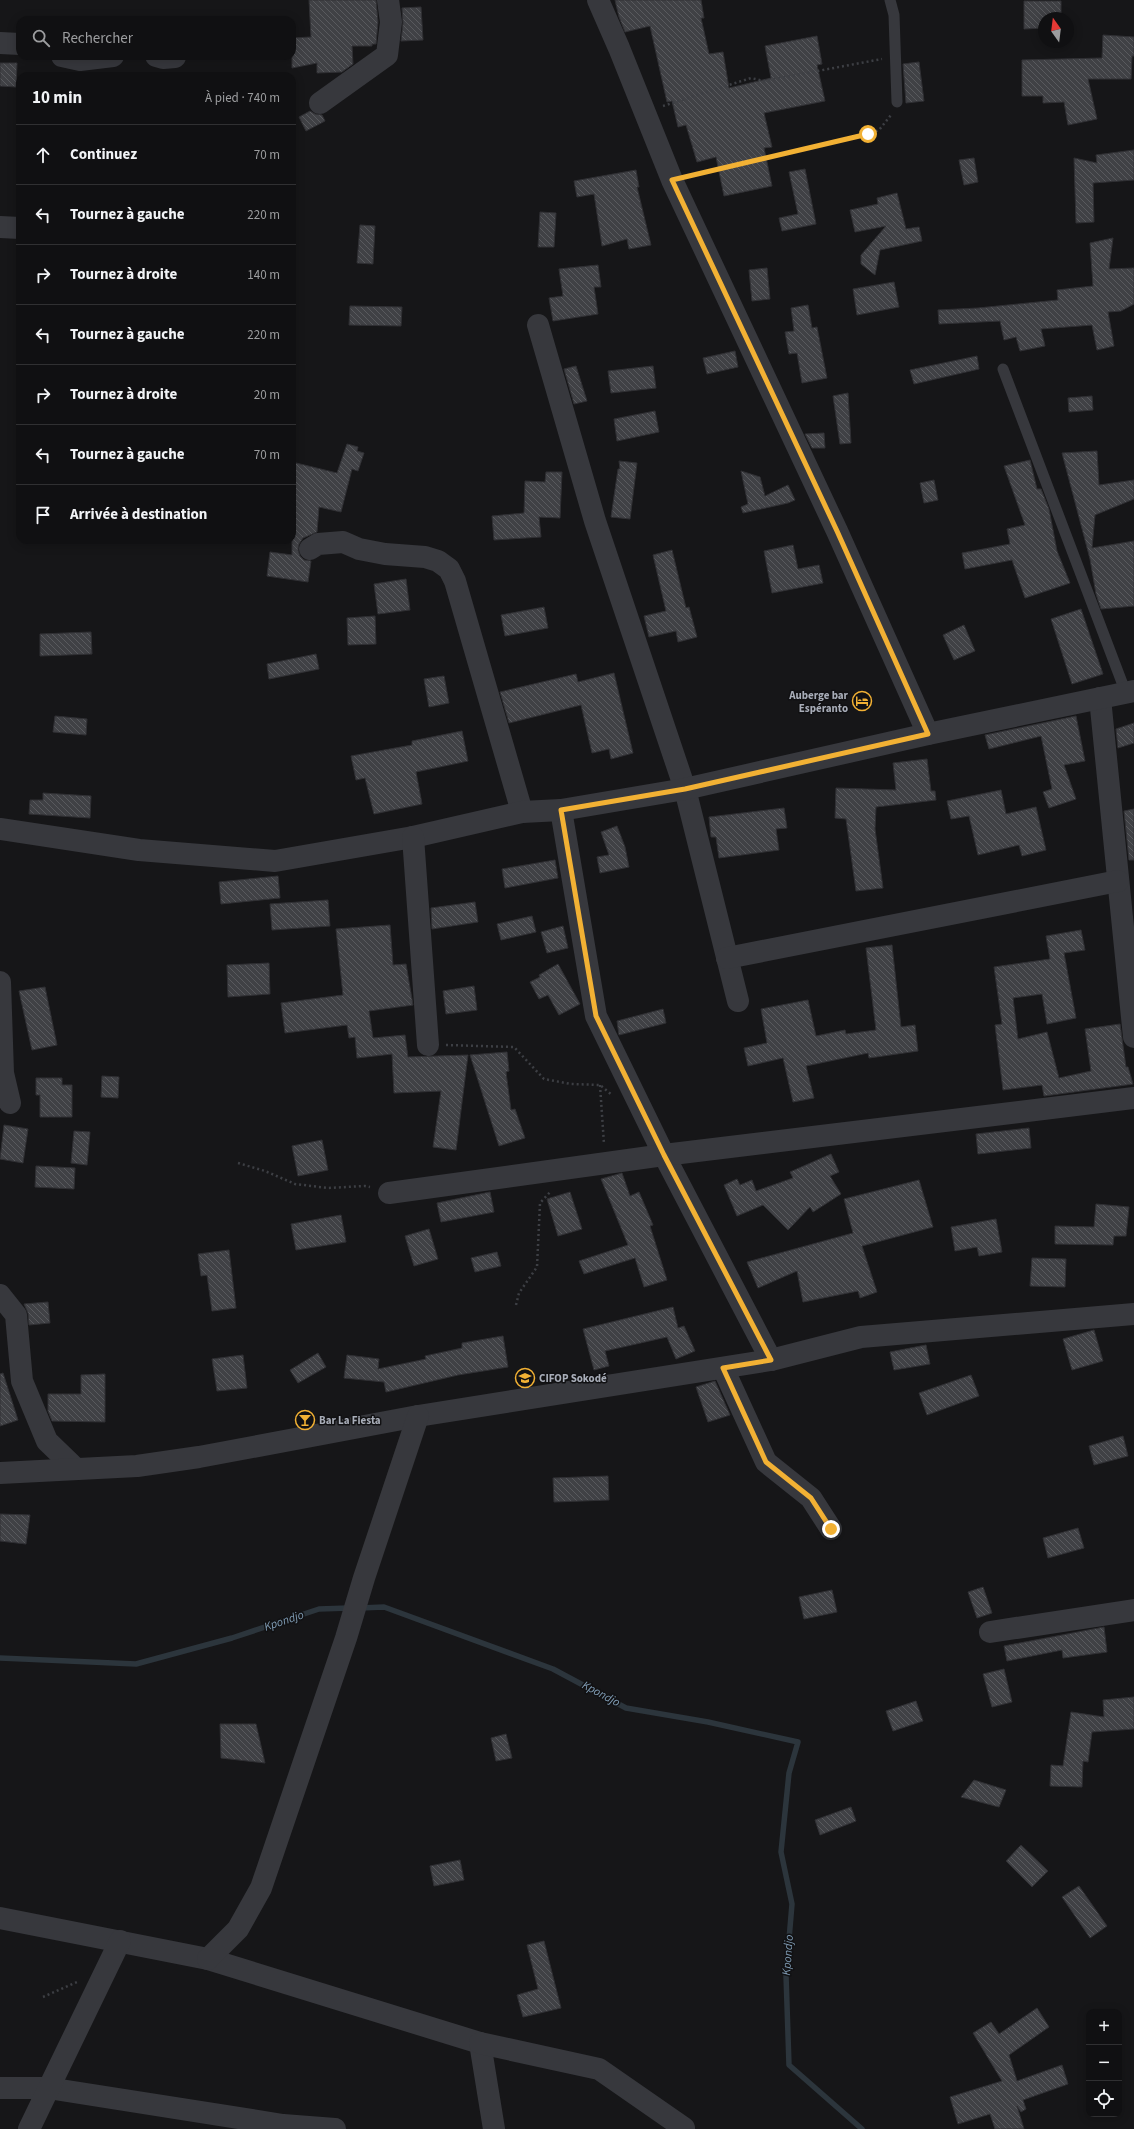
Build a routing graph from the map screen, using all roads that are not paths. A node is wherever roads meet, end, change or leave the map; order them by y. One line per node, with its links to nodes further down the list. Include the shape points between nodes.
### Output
1 (388, 0): 7 (street, via 391,22 387,55)
2 (598, 0): 15 (street, via 672,180 837,531)
3 (890, 0): 6 (lane, via 894,15)
4 (0, 43): 5 (street)
5 (16, 44)
6 (897, 102)
7 (320, 103)
8 (0, 227): 9 (street)
9 (16, 228)
10 (538, 325): 16 (street, via 595,521)
11 (1003, 369): 13 (lane)
12 (310, 549): 18 (street, via 318,544 343,542 358,549 438,561 449,569 455,581)
13 (1130, 692): 14 (street)
14 (1100, 698): 15 (street); 21 (street)
15 (928, 734): 16 (street)
16 (685, 789): 17 (street); 22 (street)
17 (561, 810): 18 (street); 29 (street, via 596,1016)
18 (522, 812): 20 (street)
19 (0, 829): 20 (street, via 139,850 275,861)
20 (413, 837): 26 (street)
21 (1118, 881): 22 (street); 25 (street)
22 (727, 958): 24 (street)
23 (0, 982): 28 (street)
24 (738, 1001)
25 (1134, 1037)
26 (428, 1045)
27 (1134, 1098): 29 (street)
28 (5, 1101)
29 (664, 1155): 30 (street); 33 (street)
30 (389, 1194)
31 (0, 1295): 36 (street, via 16,1315 22,1381 48,1441)
32 (1134, 1314): 33 (street, via 861,1337)
33 (771, 1360): 34 (street)
34 (723, 1368): 35 (street); 38 (street, via 766,1462 811,1498)
35 (418, 1416): 36 (street, via 199,1457 137,1466); 43 (street, via 261,1888 238,1929)
36 (76, 1469): 37 (street)
37 (0, 1473)
38 (831, 1529)
39 (1134, 1610): 40 (street)
40 (990, 1632)
41 (0, 1918): 42 (street)
42 (120, 1941): 43 (street); 46 (street)
43 (208, 1959): 44 (street)
44 (480, 2043): 47 (street, via 599,2069); 50 (street)
45 (0, 2088): 46 (street)
46 (48, 2088): 48 (street); 49 (street, via 283,2125)
47 (684, 2128)
48 (29, 2129)
49 (335, 2129)
50 (494, 2129)

